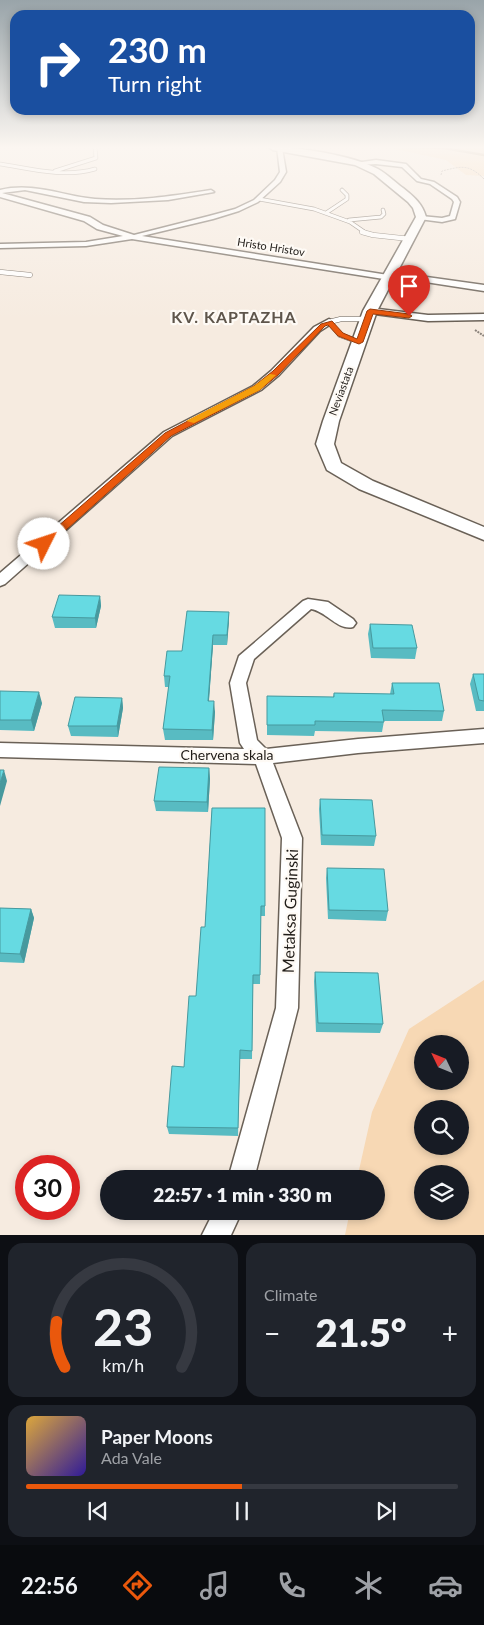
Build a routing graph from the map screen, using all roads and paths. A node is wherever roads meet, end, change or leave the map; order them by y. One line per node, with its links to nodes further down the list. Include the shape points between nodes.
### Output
1 (39, 205): 11 (street)
2 (248, 205): 11 (street)
3 (290, 205): 8 (lane)
4 (339, 205): 8 (lane)
5 (416, 205): 9 (street)
6 (455, 205): 9 (street, via 454,216 446,220)
7 (383, 210): 10 (lane, via 381,217)
8 (326, 213): 10 (lane)
9 (421, 218): 12 (street, Neviastata)
10 (347, 220): 12 (lane, via 363,232)
11 (132, 237): 13 (street, Hristo Hristov, via 86,244); 16 (street, Hristo Hristov)
12 (410, 238): 16 (street, Neviastata)
13 (0, 246)
14 (0, 272): 15 (lane)
15 (30, 275)
16 (390, 276): 17 (street, Hristo Hristov); 18 (street, Neviastata)
17 (484, 288)
18 (369, 315): 19 (street); 20 (lane); 21 (street, Neviastata)
19 (484, 317)
20 (329, 322): 21 (lane, via 340,335); 23 (street, via 317,329 257,388 168,434)
21 (359, 342): 22 (street, Neviastata, via 325,444 333,466 366,485)
22 (484, 534)
23 (0, 581)
24 (348, 623): 27 (street, Metaksa Guginski, via 323,606 308,604 247,656 238,683 249,743)
25 (484, 736): 27 (street, Chervena skala)
26 (0, 750): 27 (street, Chervena skala)
27 (262, 757): 28 (street, Metaksa Guginski, via 292,838 287,1008)
28 (243, 1170)
29 (224, 1220): 30 (street)
30 (216, 1235)

